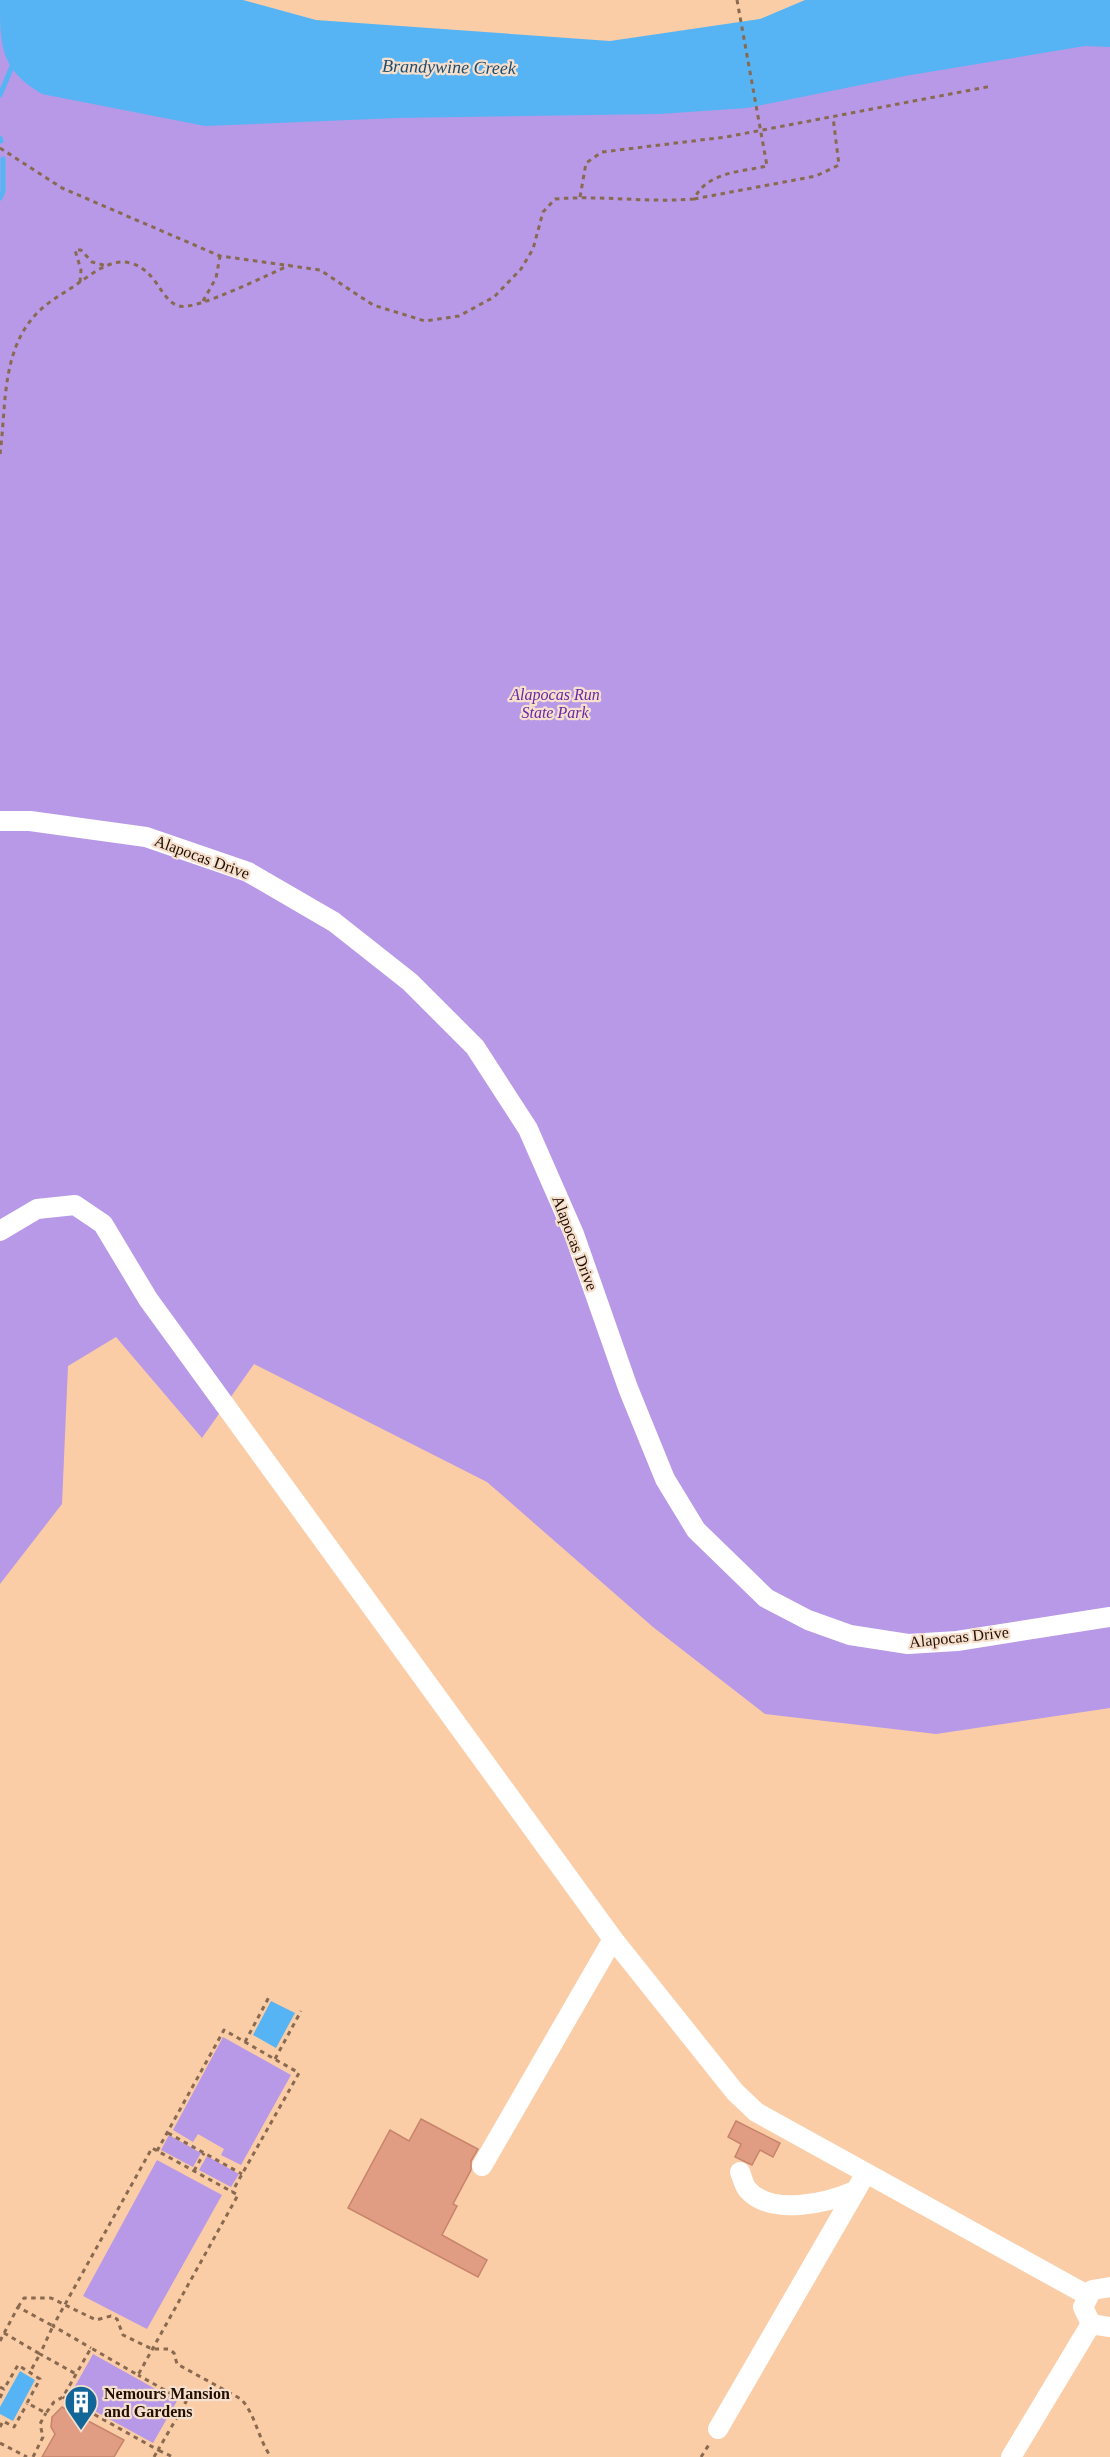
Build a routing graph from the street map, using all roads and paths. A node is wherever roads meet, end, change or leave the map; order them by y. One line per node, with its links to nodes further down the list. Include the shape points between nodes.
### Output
1 (737, 0): 6 (path, via 767,166 715,177 700,187)
2 (992, 86): 3 (path)
3 (833, 117): 5 (path, via 726,137 602,152 586,164); 6 (path, via 839,165 816,176)
4 (0, 148): 7 (path, via 63,188)
5 (580, 197): 6 (path, via 662,202); 8 (path, via 555,199 543,212 533,249 521,269 494,297 459,316 424,321 414,318 373,305 320,270)
6 (694, 199)
7 (220, 255): 8 (path, via 251,262); 11 (path, via 216,278)
8 (292, 264): 11 (path)
9 (108, 266): 10 (path); 10 (path, via 92,262 81,250 75,250); 11 (path, via 128,262 148,270 170,302 181,307)
10 (80, 282): 12 (path, via 45,306 13,350)
11 (202, 303)
12 (0, 454)
13 (0, 820): 15 (street, Alapocas Drive, via 146,837 248,872 334,922 410,982 443,1014 475,1047 528,1129 574,1234 665,1479 696,1530 766,1598 807,1620 850,1635 908,1644 957,1641)
14 (0, 1232): 16 (street, via 37,1209 75,1205 103,1224 147,1299)
15 (1110, 1617)
16 (612, 1939): 24 (street); 27 (street, via 735,2092 756,2112)
17 (269, 1997): 19 (path)
18 (301, 2011): 20 (path)
19 (245, 2042): 20 (path); 21 (path, via 224,2030)
20 (275, 2059): 28 (path, via 299,2073)
21 (168, 2132): 22 (path); 23 (path)
22 (157, 2151): 25 (path); 33 (path, via 152,2148)
23 (204, 2153): 25 (path); 28 (path)
24 (482, 2166)
25 (194, 2171): 30 (path)
26 (740, 2172): 29 (street, via 747,2189 764,2201 794,2206 832,2201)
27 (866, 2173): 29 (street); 32 (street)
28 (242, 2174): 30 (path)
29 (855, 2191): 52 (street)
30 (232, 2192): 40 (path, via 238,2195)
31 (1110, 2288): 32 (street, via 1098,2287)
32 (1087, 2295): 35 (street, via 1083,2307)
33 (66, 2304): 34 (path, via 51,2298 24,2298); 36 (path); 40 (path, via 96,2320 111,2316 117,2319 123,2335)
34 (18, 2307): 36 (path); 37 (path)
35 (1101, 2325): 60 (street)
36 (53, 2326): 39 (path); 41 (path)
37 (4, 2333): 38 (path); 41 (path)
38 (0, 2341)
39 (91, 2348): 43 (path); 44 (path)
40 (152, 2349): 44 (path); 59 (path, via 169,2349 177,2364 241,2399)
41 (40, 2354): 42 (path); 43 (path)
42 (30, 2373): 45 (path, via 18,2365); 48 (path, via 40,2379)
43 (76, 2374): 46 (path)
44 (138, 2375): 54 (path, via 186,2402)
45 (2, 2388): 47 (path)
46 (63, 2397): 49 (path); 54 (path)
47 (0, 2398)
48 (27, 2403): 49 (path); 50 (path, via 14,2427)
49 (46, 2413): 56 (path, via 40,2424 43,2437)
50 (2, 2420): 51 (path)
51 (0, 2427)
52 (718, 2429)
53 (0, 2443): 55 (path)
54 (158, 2450): 57 (path); 58 (path)
55 (27, 2457)
56 (33, 2457)
57 (154, 2457)
58 (173, 2457)
59 (271, 2457)
60 (1011, 2457)

